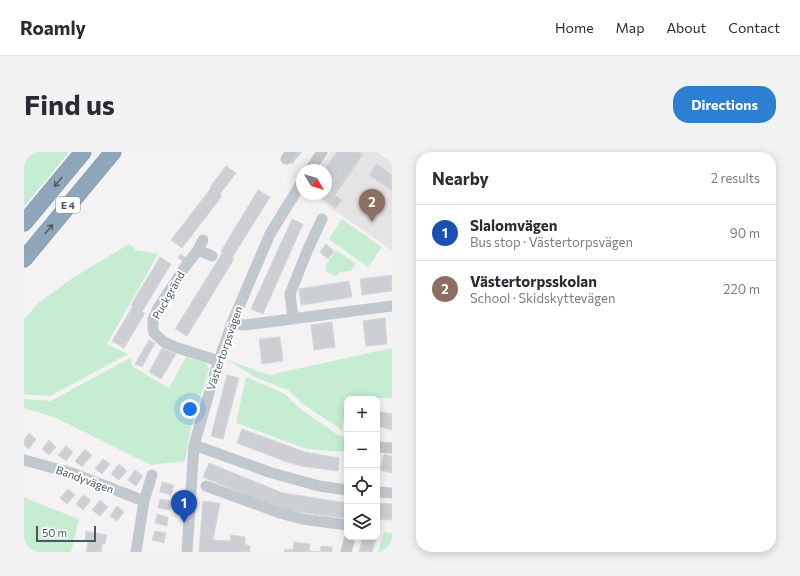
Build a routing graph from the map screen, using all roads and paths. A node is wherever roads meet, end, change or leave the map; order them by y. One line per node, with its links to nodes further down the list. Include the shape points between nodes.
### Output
1 (83, 152): 7 (highway, E 4, one-way to 7)
2 (113, 152): 9 (highway, E 4, one-way to 2)
3 (322, 152): 4 (street)
4 (314, 164)
5 (296, 192): 12 (street, Västertorpsvägen, via 270,234)
6 (322, 219): 11 (street, via 290,294)
7 (24, 223)
8 (212, 256): 13 (street, Puckgränd, via 201,245 158,308 152,328 164,342)
9 (24, 259)
10 (392, 306): 11 (street)
11 (293, 318): 12 (street, via 245,325)
12 (232, 323): 13 (street, Västertorpsvägen)
13 (219, 361): 14 (street, Västertorpsvägen)
14 (194, 445): 20 (street, via 272,473 319,486); 27 (street, Västertorpsvägen)
15 (380, 447): 16 (street)
16 (392, 448)
17 (24, 460): 23 (street, Bandyvägen, via 72,472)
18 (152, 474): 23 (street)
19 (206, 486): 24 (street, via 280,514)
20 (344, 490)
21 (380, 492): 22 (street)
22 (392, 493)
23 (144, 501): 26 (street)
24 (344, 525)
25 (349, 540): 28 (street)
26 (136, 552)
27 (187, 552)
28 (346, 552)

